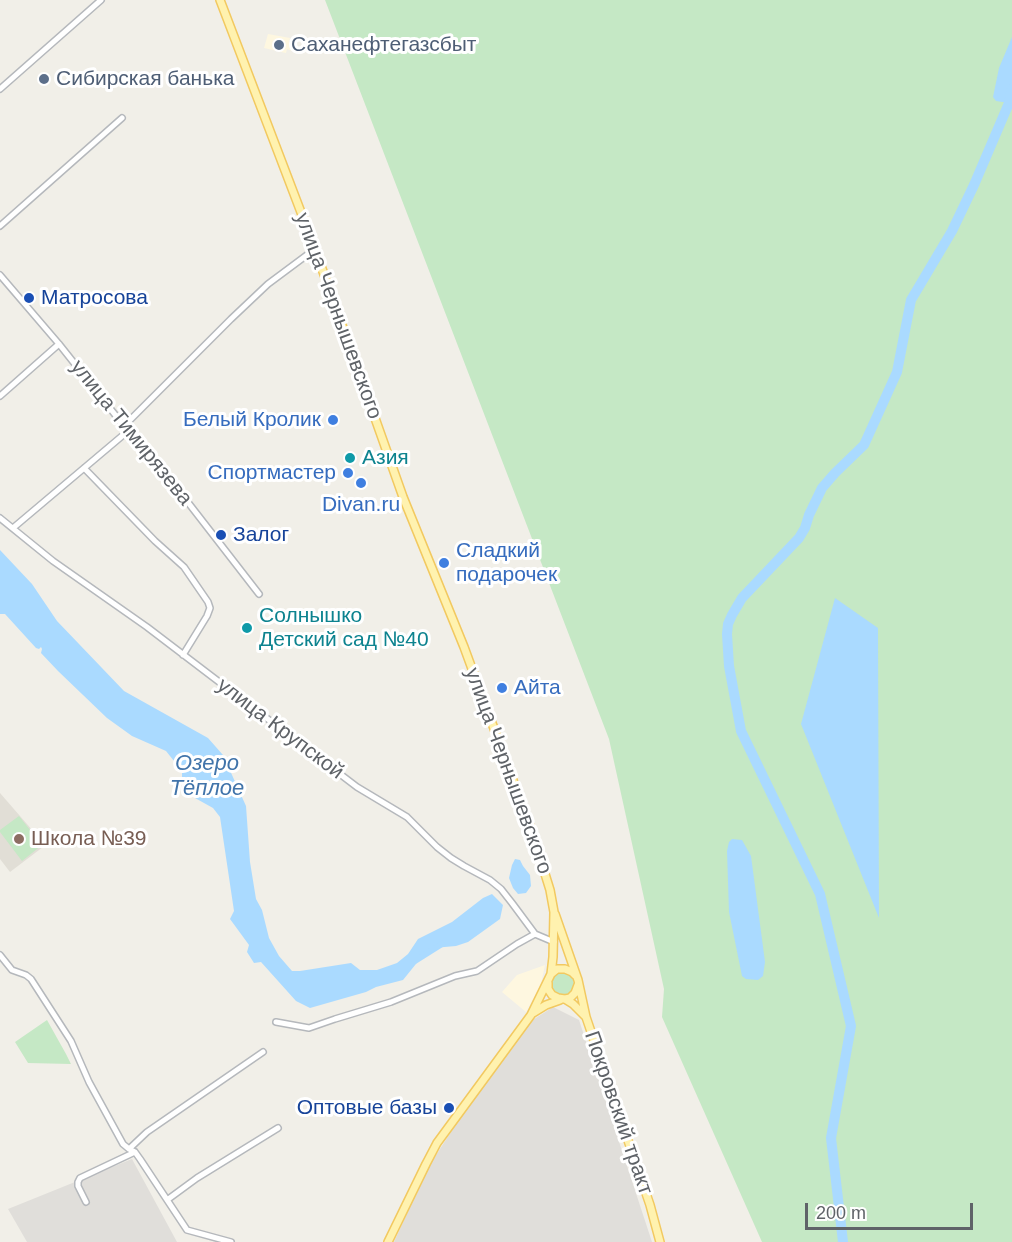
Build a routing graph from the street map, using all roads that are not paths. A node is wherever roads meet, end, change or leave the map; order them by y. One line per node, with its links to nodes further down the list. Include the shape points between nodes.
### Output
1 (101, 0): 3 (street)
2 (220, 0): 6 (main road, улица Чернышевского)
3 (0, 89)
4 (122, 117): 5 (street)
5 (0, 226)
6 (315, 249): 10 (street, via 268,284 231,319); 16 (main road, улица Чернышевского, via 403,497 464,647 532,832)
7 (0, 275): 8 (street, улица Тимирязева)
8 (59, 344): 9 (street); 10 (street, улица Тимирязева)
9 (0, 396)
10 (126, 428): 11 (street); 14 (street, улица Тимирязева, via 206,523)
11 (84, 468): 13 (street); 15 (street, via 184,567 208,602 207,616)
12 (0, 518): 13 (street, улица Крупской)
13 (13, 528): 15 (street, улица Крупской)
14 (259, 594)
15 (183, 655): 17 (street, улица Крупской, via 357,787 407,818 451,858 490,880)
16 (554, 912): 18 (main road, улица Чернышевского); 21 (main road, Покровский тракт)
17 (535, 934): 18 (street); 25 (street, via 477,971 391,1002 309,1028)
18 (554, 942): 20 (main road, улица Чернышевского)
19 (0, 955): 28 (street, via 12,970 26,975 37,988 71,1041 89,1082)
20 (549, 977): 21 (main road, via 557,969 565,969); 22 (main road, via 550,992); 23 (main road, улица Чернышевского)
21 (577, 980): 22 (main road, via 575,993); 24 (main road, Покровский тракт)
22 (563, 999): 23 (main road); 24 (main road)
23 (531, 1015): 33 (main road, улица Чернышевского, via 437,1143)
24 (586, 1017): 34 (main road, Покровский тракт)
25 (276, 1022)
26 (263, 1052): 28 (street, via 147,1132)
27 (278, 1128): 30 (street)
28 (129, 1149): 29 (street)
29 (135, 1152): 30 (street); 31 (street, via 80,1178 78,1186)
30 (167, 1200): 32 (street, via 187,1230)
31 (86, 1202)
32 (231, 1242)
33 (388, 1242)
34 (660, 1242)

